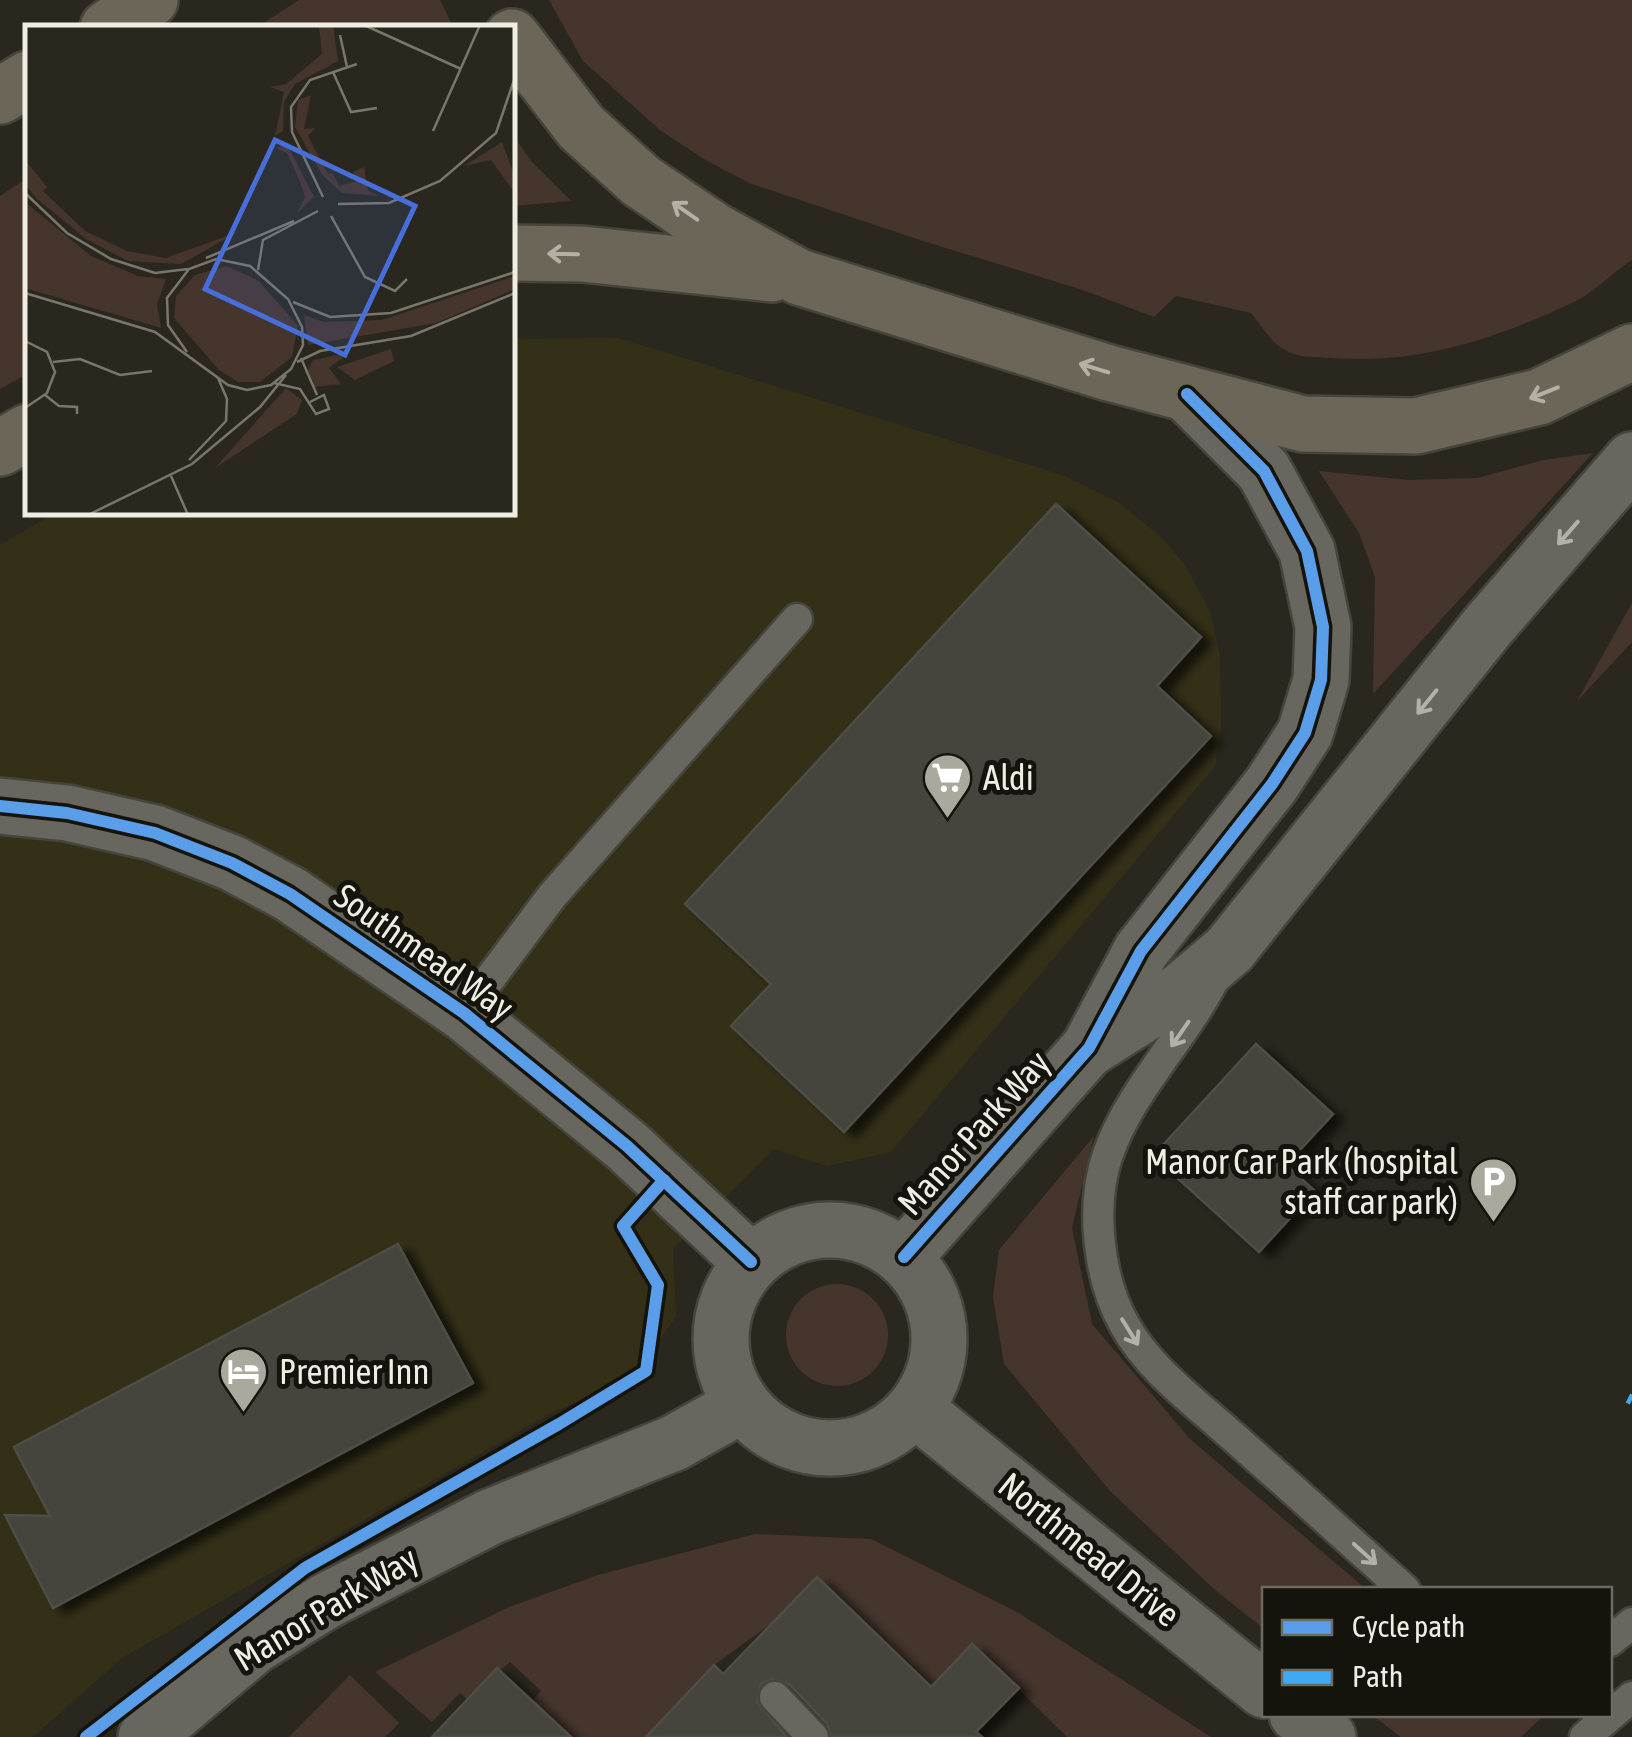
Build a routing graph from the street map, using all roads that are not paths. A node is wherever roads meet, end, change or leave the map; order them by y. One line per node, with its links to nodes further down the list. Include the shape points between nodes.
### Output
1 (150, 0): 3 (highway)
2 (491, 0): 4 (highway)
3 (112, 25)
4 (504, 25)
5 (515, 41): 9 (highway, one-way to 5, via 714,232 641,181 581,128)
6 (25, 81): 7 (highway)
7 (0, 96)
8 (515, 254): 9 (highway, one-way to 8, via 582,254)
9 (800, 277): 11 (highway, one-way to 9)
10 (1632, 352): 11 (highway, one-way to 11, via 1539,397 1416,426 1303,424)
11 (1188, 394): 19 (street, via 1264,471 1307,551 1323,627 1321,680 1297,746 1141,950)
12 (25, 434): 13 (highway)
13 (0, 448)
14 (1632, 460): 17 (street, one-way to 17, via 1498,614)
15 (797, 618): 18 (lane, via 552,896)
16 (0, 806): 18 (street, Southmead Way, via 155,833 232,863 290,894)
17 (1229, 950): 19 (street, via 1182,990); 24 (lane, one-way to 24, via 1200,1007 1117,1131 1099,1196 1103,1269 1124,1324 1164,1375)
18 (464, 1014): 21 (street, Southmead Way, via 628,1146)
19 (1089, 1048): 20 (street, Manor Park Way)
20 (904, 1257): 21 (street, via 852,1231 809,1231); 23 (street, via 935,1307 939,1358)
21 (752, 1262): 22 (street, via 720,1326 723,1368)
22 (740, 1406): 23 (street, via 777,1435 818,1448 858,1446 894,1429); 33 (street, Manor Park Way, via 674,1443 490,1517 326,1601 254,1646)
23 (915, 1409): 27 (street, Northmead Drive)
24 (1402, 1587)
25 (1632, 1623): 26 (lane)
26 (1612, 1639)
27 (1262, 1688)
28 (774, 1697): 34 (lane)
29 (1632, 1697): 30 (lane)
30 (1612, 1714)
31 (1302, 1717): 35 (street)
32 (1608, 1717): 36 (lane)
33 (146, 1737)
34 (813, 1737)
35 (1328, 1737)
36 (1585, 1737)

